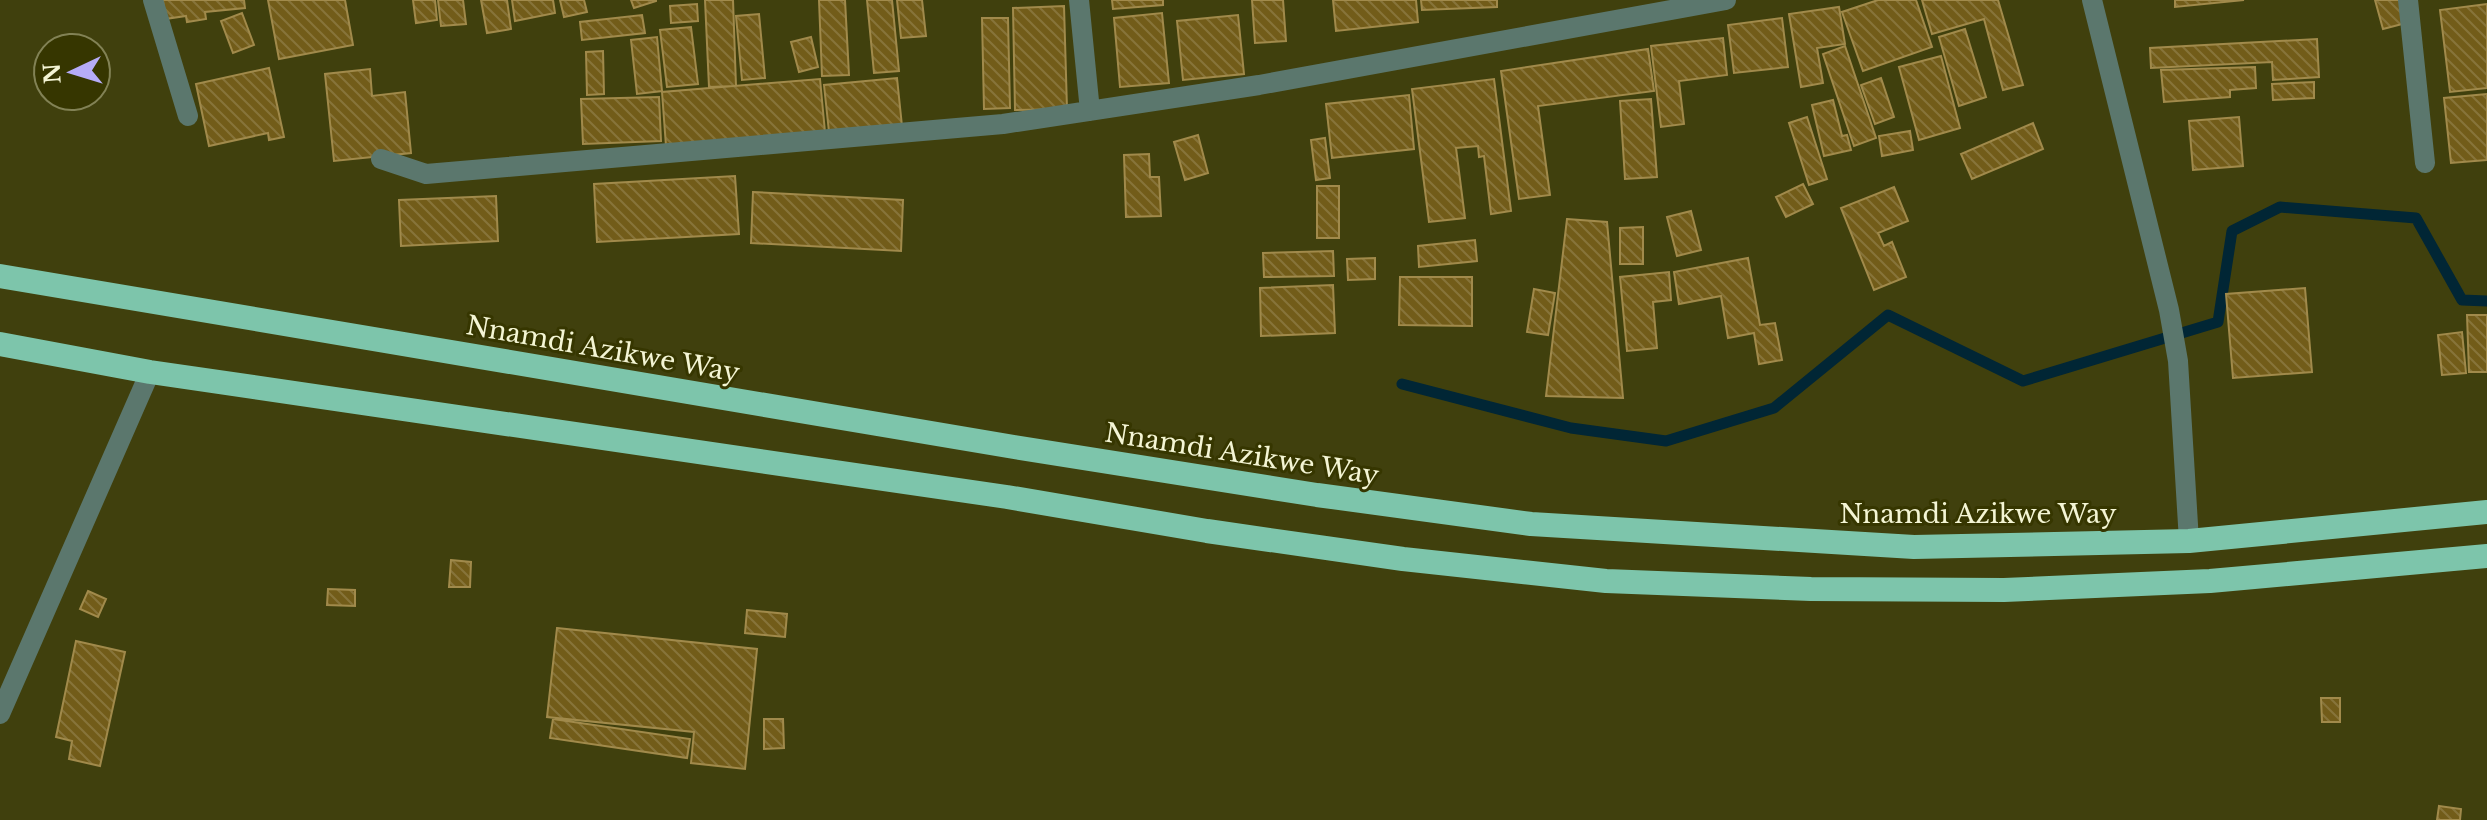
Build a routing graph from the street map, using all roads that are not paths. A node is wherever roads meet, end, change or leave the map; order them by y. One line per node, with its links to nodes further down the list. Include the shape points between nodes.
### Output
1 (153, 0): 7 (street)
2 (1079, 0): 6 (street)
3 (1726, 0): 6 (street)
4 (2092, 0): 14 (street, via 2169,310 2178,361)
5 (2408, 0): 9 (street)
6 (1090, 111): 8 (street, via 1003,124 426,174)
7 (188, 116)
8 (381, 159)
9 (2425, 163)
10 (0, 276): 14 (highway, Nnamdi Azikwe Way, via 1014,447 1531,524 1914,547)
11 (0, 344): 12 (highway)
12 (150, 372): 15 (highway, via 1207,531 1606,581 2004,590 2210,581); 16 (street)
13 (2487, 512): 14 (highway, Nnamdi Azikwe Way)
14 (2189, 541)
15 (2487, 556)
16 (0, 714)

